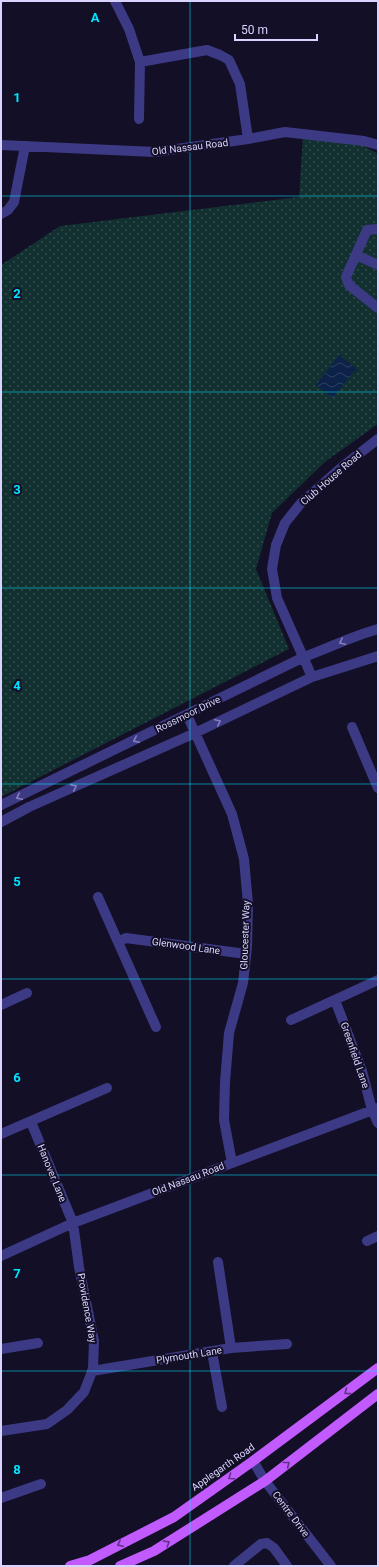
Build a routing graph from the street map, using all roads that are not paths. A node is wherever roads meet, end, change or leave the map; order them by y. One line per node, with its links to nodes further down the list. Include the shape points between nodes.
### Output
1 (115, 1): 2 (street, via 129,29)
2 (140, 62): 3 (street); 4 (street, via 207,50 229,60 240,84)
3 (139, 119)
4 (248, 139): 6 (street, Old Nassau Road, via 285,132 364,141); 7 (street, Old Nassau Road, via 155,152)
5 (1, 145): 7 (street, Old Nassau Road)
6 (378, 145)
7 (26, 146): 8 (street, via 14,202)
8 (1, 214)
9 (378, 229): 10 (street, via 366,230)
10 (356, 255): 11 (street); 12 (street, via 346,277 349,285)
11 (378, 265)
12 (378, 308)
13 (378, 439): 16 (street, Club House Road, via 301,503 285,523 276,545 272,568 277,598)
14 (378, 629): 16 (street, Rossmoor Drive, one-way to 16, via 361,633)
15 (378, 656): 17 (street, Rossmoor Drive)
16 (304, 658): 17 (street, Club House Road); 18 (street, Rossmoor Drive)
17 (312, 678): 20 (street, Rossmoor Drive, one-way to 17)
18 (186, 715): 20 (street, Gloucester Way); 22 (street, Rossmoor Drive, one-way to 22)
19 (352, 728): 21 (street)
20 (195, 733): 23 (street, Rossmoor Drive, one-way to 20); 26 (street, Gloucester Way, via 232,814 244,859 248,904)
21 (378, 788)
22 (1, 805)
23 (1, 822)
24 (98, 897): 25 (street)
25 (122, 940): 26 (street, Glenwood Lane); 32 (street)
26 (246, 954): 38 (street, Gloucester Way, via 243,983 229,1033 225,1082 224,1120)
27 (378, 980): 29 (street)
28 (27, 993): 30 (street)
29 (335, 1000): 31 (street); 34 (street, Greenfield Lane)
30 (1, 1005)
31 (291, 1020)
32 (156, 1027)
33 (107, 1088): 35 (street)
34 (375, 1109): 36 (street, Greenfield Lane); 38 (street, Old Nassau Road)
35 (31, 1122): 37 (street); 39 (street, Hanover Lane)
36 (378, 1123)
37 (1, 1134)
38 (232, 1163): 39 (street, Old Nassau Road)
39 (73, 1224): 42 (street, Old Nassau Road); 50 (street, Providence Way, via 94,1341)
40 (378, 1236): 41 (street)
41 (367, 1241)
42 (1, 1256)
43 (218, 1262): 46 (street)
44 (38, 1343): 47 (street)
45 (287, 1344): 46 (street, Plymouth Lane)
46 (231, 1348): 48 (street, Plymouth Lane)
47 (1, 1349)
48 (212, 1352): 50 (street, Plymouth Lane); 52 (street)
49 (378, 1368): 54 (main road, Applegarth Road, one-way to 54)
50 (92, 1371): 53 (street, Providence Way, via 84,1392 67,1410 47,1424)
51 (378, 1394): 55 (main road, one-way to 51)
52 (222, 1407)
53 (1, 1430)
54 (253, 1461): 55 (street, Centre Drive); 59 (main road, Applegarth Road, one-way to 59, via 174,1517 90,1560)
55 (266, 1481): 60 (main road, one-way to 55, via 154,1551); 62 (street, Centre Drive)
56 (42, 1484): 57 (street)
57 (1, 1498)
58 (239, 1564): 61 (street, via 261,1544 267,1543 274,1548)
59 (70, 1566)
60 (120, 1566)
61 (287, 1566)
62 (331, 1566)

